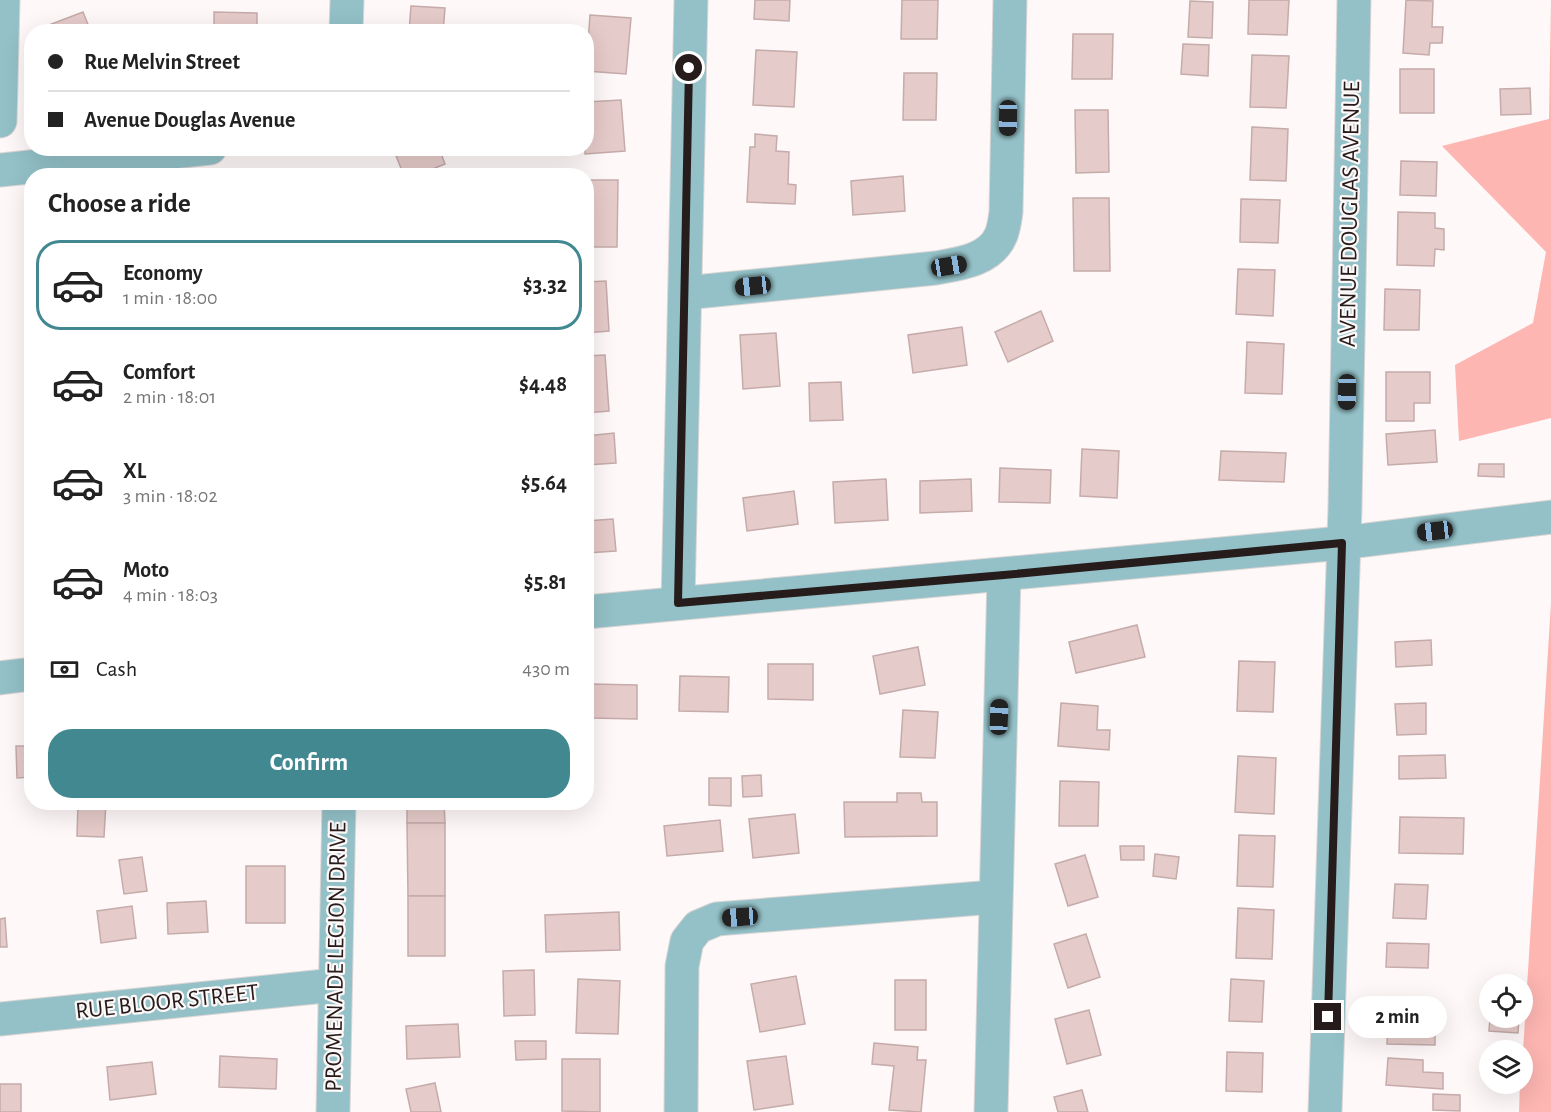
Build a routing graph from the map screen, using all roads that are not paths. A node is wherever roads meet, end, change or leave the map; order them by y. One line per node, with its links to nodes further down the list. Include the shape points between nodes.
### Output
1 (3, 0): 7 (street)
2 (347, 0): 6 (street)
3 (691, 0): 10 (street)
4 (1010, 0): 10 (street, via 1006,212 1001,237 985,255 936,268)
5 (1354, 0): 12 (street, AVENUE DOUGLAS AVENUE)
6 (346, 24)
7 (0, 121)
8 (134, 156): 9 (street)
9 (0, 170)
10 (685, 293): 14 (street)
11 (1551, 517): 12 (street)
12 (1342, 543): 13 (street); 25 (street, AVENUE DOUGLAS AVENUE)
13 (1004, 575): 14 (street); 19 (street)
14 (678, 603): 15 (street)
15 (594, 611)
16 (24, 676): 17 (street)
17 (0, 678)
18 (339, 810): 20 (street, PROMENADE LEGION DRIVE)
19 (994, 897): 23 (street, via 717,919 698,927 687,941 682,966); 24 (street)
20 (335, 986): 21 (street, RUE BLOOR STREET); 22 (street, PROMENADE LEGION DRIVE)
21 (0, 1019)
22 (333, 1112)
23 (681, 1112)
24 (991, 1112)
25 (1325, 1112)

